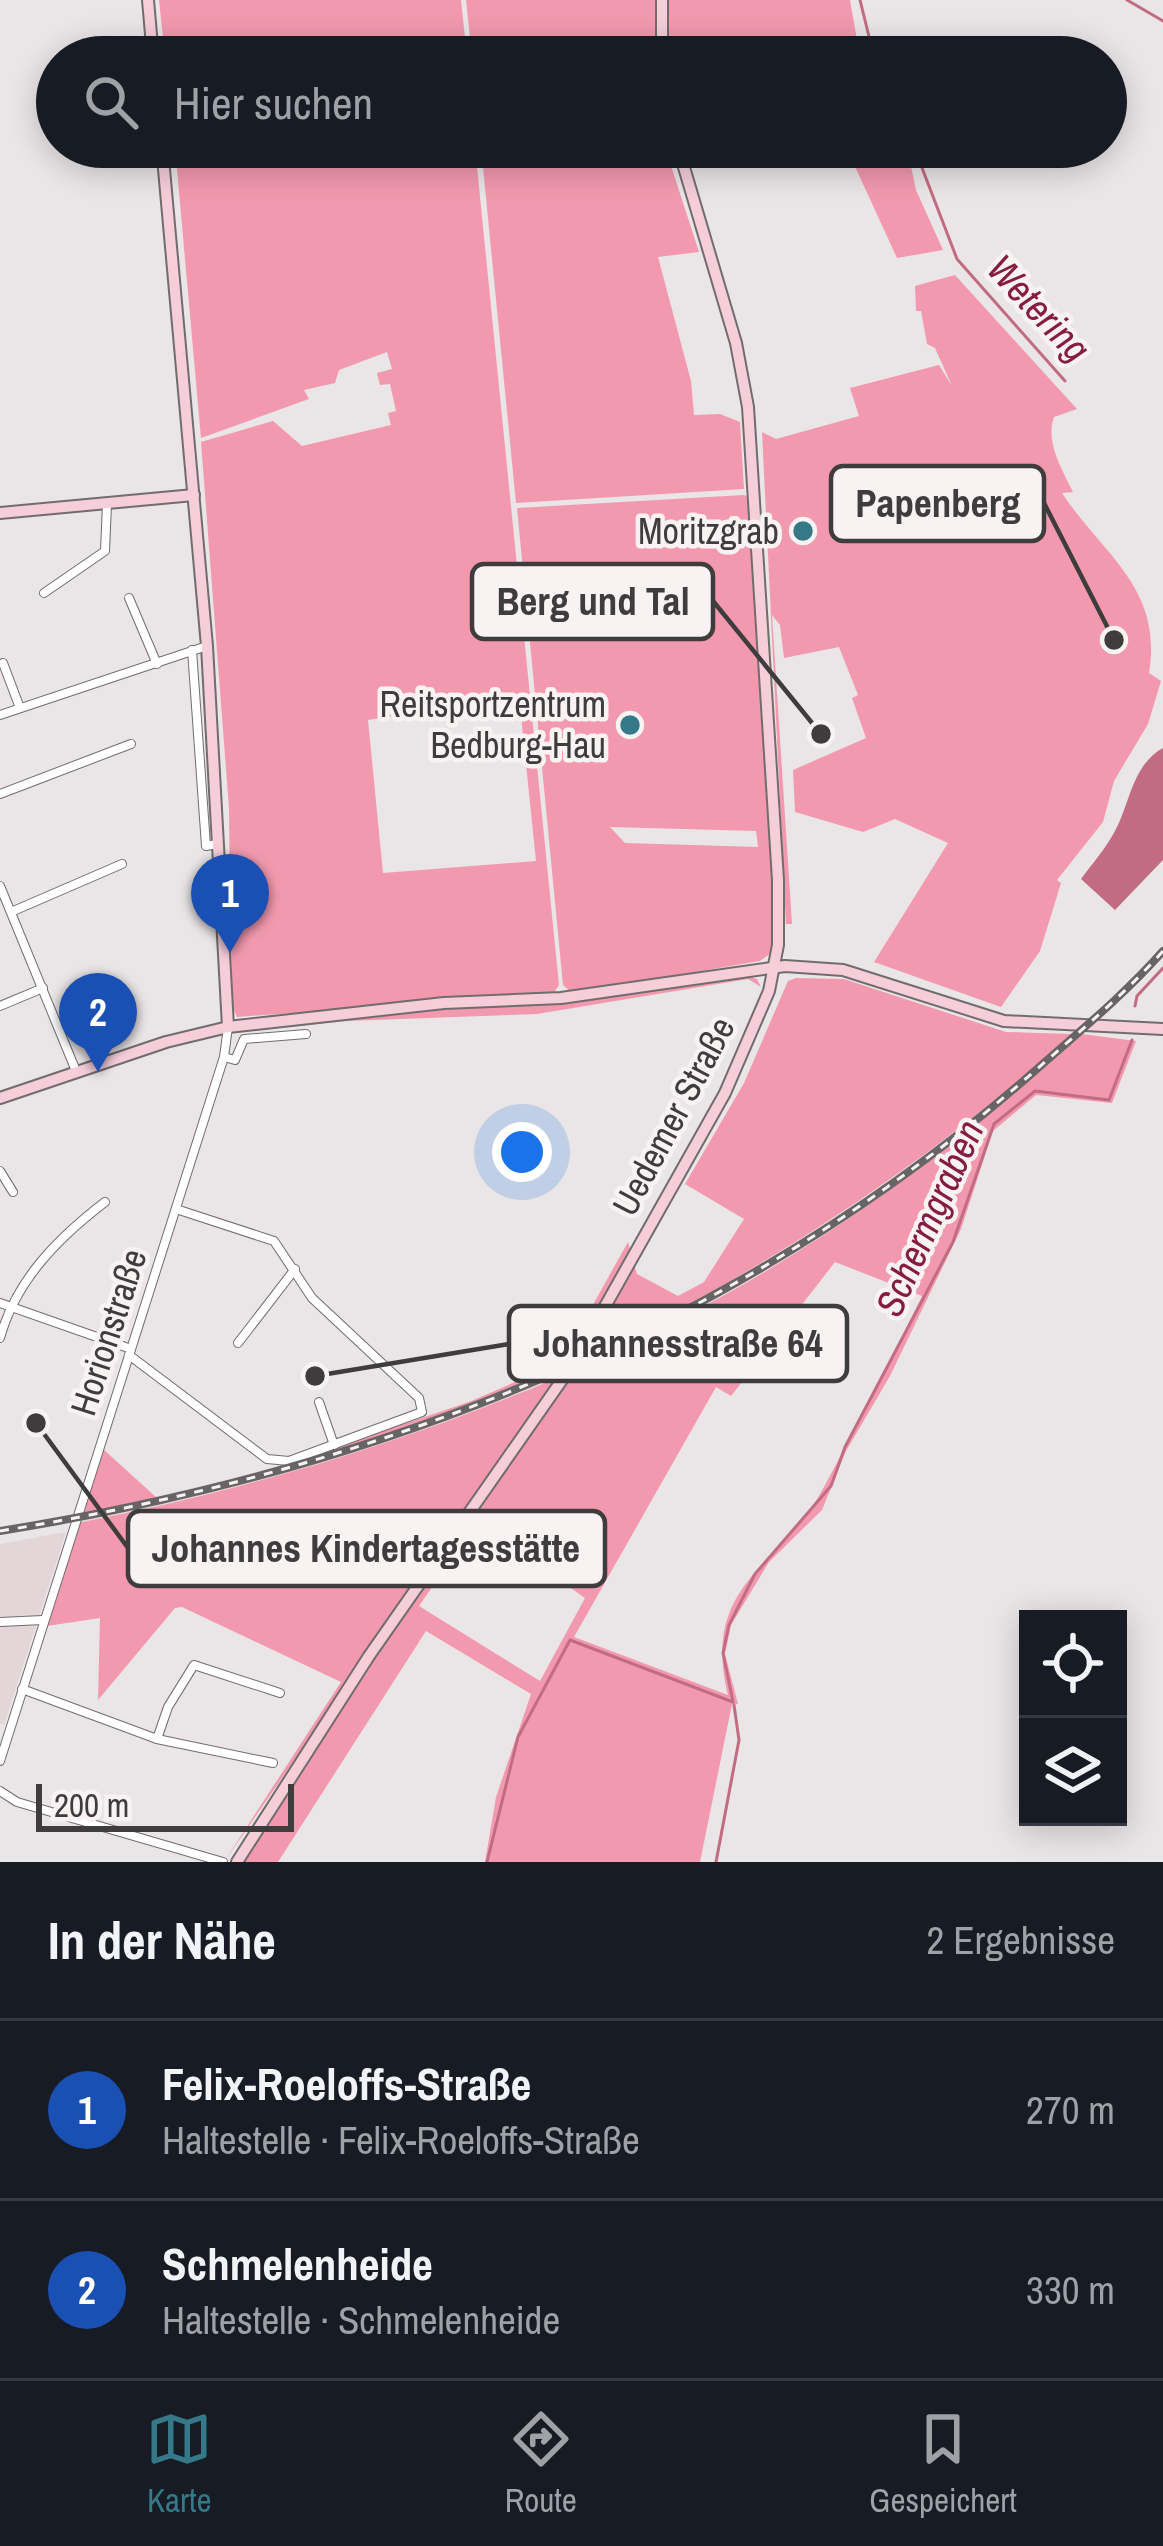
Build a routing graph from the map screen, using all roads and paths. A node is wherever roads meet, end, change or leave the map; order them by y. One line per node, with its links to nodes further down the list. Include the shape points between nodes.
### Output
1 (148, 0): 3 (street)
2 (662, 0): 4 (street)
3 (151, 36)
4 (662, 36)
5 (164, 168): 7 (street)
6 (684, 168): 24 (street, Uedemer Straße, via 748,407 778,880)
7 (194, 495): 8 (street); 12 (street)
8 (106, 504): 9 (street); 10 (street, via 105,551)
9 (0, 513)
10 (44, 593)
11 (129, 598): 15 (street)
12 (207, 646): 13 (street); 20 (street)
13 (192, 650): 15 (street); 20 (street, via 206,846)
14 (3, 663): 16 (street)
15 (157, 664): 16 (street)
16 (20, 708): 17 (street)
17 (0, 715)
18 (131, 744): 19 (street)
19 (0, 794)
20 (219, 844): 27 (street)
21 (122, 864): 23 (street)
22 (0, 886): 23 (street)
23 (11, 912): 25 (street)
24 (774, 967): 27 (street, via 561,998); 28 (street, via 843,970 1004,1021); 53 (street, Uedemer Straße, via 737,1069 571,1367)
25 (43, 988): 26 (street); 31 (street)
26 (0, 1006)
27 (228, 1027): 30 (street, Horionstraße); 31 (street)
28 (1163, 1029)
29 (306, 1034): 30 (street, via 244,1039 235,1060)
30 (224, 1058): 36 (street, Horionstraße)
31 (76, 1071): 32 (street)
32 (0, 1098)
33 (0, 1171): 34 (street)
34 (13, 1192)
35 (105, 1202): 38 (street)
36 (176, 1209): 37 (street, via 274,1241); 41 (street, Horionstraße)
37 (295, 1269): 40 (street); 43 (street, via 312,1298 423,1406 417,1418)
38 (5, 1305): 39 (street); 41 (street)
39 (0, 1338)
40 (238, 1342)
41 (130, 1352): 43 (street, via 267,1459); 44 (street, Horionstraße)
42 (319, 1402): 43 (street)
43 (334, 1445)
44 (44, 1620): 45 (street); 46 (street, Horionstraße)
45 (0, 1622)
46 (22, 1688): 48 (street); 49 (street, Horionstraße)
47 (280, 1693): 48 (street, via 194,1666)
48 (157, 1738): 50 (street)
49 (0, 1761)
50 (272, 1763)
51 (0, 1791): 52 (street)
52 (223, 1862)
53 (237, 1862)

